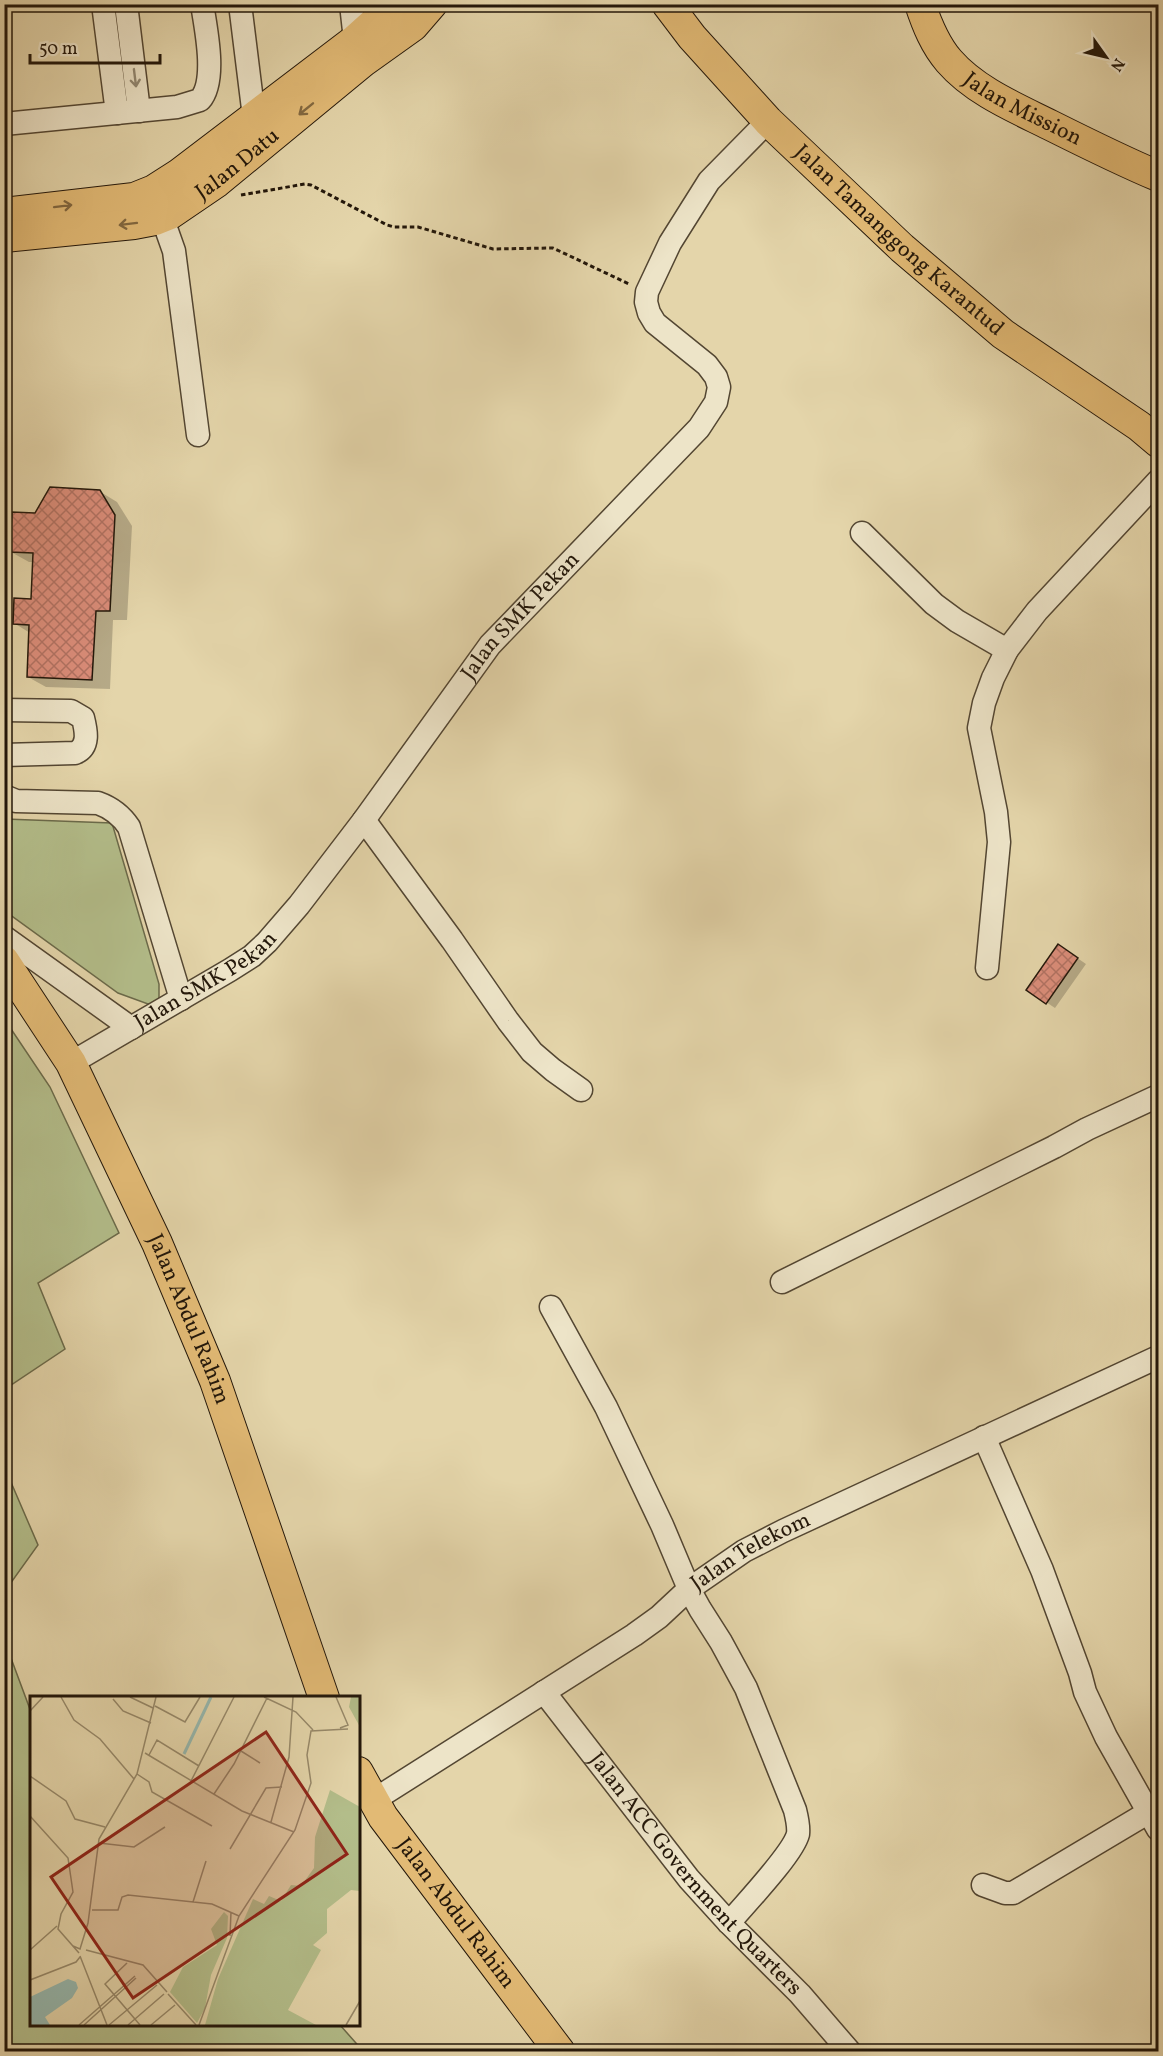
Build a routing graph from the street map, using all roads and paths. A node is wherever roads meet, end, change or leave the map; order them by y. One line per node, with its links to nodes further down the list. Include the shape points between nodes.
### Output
1 (103, 4): 12 (street)
2 (126, 4): 12 (street, one-way to 12)
3 (202, 4): 12 (street, via 208,54 208,86 204,95 194,103)
4 (240, 4): 13 (street)
5 (351, 4): 10 (street)
6 (395, 4): 10 (main road, Jalan Datu)
7 (432, 4): 10 (main road, Jalan Datu, via 413,26)
8 (667, 4): 14 (main road, Jalan Tamanggong Karantud)
9 (920, 4): 16 (main road, Jalan Mission, via 937,45 966,78)
10 (360, 51): 11 (main road, Jalan Datu)
11 (330, 74): 13 (main road, Jalan Datu); 17 (main road, Jalan Datu, one-way to 17)
12 (128, 112): 15 (street)
13 (254, 117): 18 (main road, Jalan Datu, one-way to 13, via 134,198 179,174)
14 (768, 121): 21 (street, via 710,181 670,243); 23 (main road, Jalan Tamanggong Karantud, via 902,248 1003,334)
15 (4, 124)
16 (1158, 176)
17 (217, 182): 19 (main road, Jalan Datu); 21 (path, via 236,195 311,185 387,225 418,227 494,249 553,248)
18 (4, 213)
19 (162, 217): 20 (main road, Jalan Datu, one-way to 20, via 134,224); 22 (street, via 174,251)
20 (4, 237)
21 (647, 292): 30 (street, Jalan SMK Pekan, via 646,302 655,323 707,364 716,377 716,402 693,435 490,645)
22 (198, 435)
23 (1158, 442)
24 (1158, 481): 26 (street, via 1037,610)
25 (862, 533): 26 (street, via 934,604)
26 (1007, 650): 33 (street, via 984,703 979,728 999,828)
27 (4, 710): 28 (street, via 71,711 83,718 86,731 85,744 75,753)
28 (4, 755)
29 (4, 796): 34 (street, via 16,801 99,803 123,819 129,827)
30 (364, 820): 34 (street, Jalan SMK Pekan, via 267,942 237,966); 37 (street, via 532,1052)
31 (4, 937): 35 (street)
32 (4, 961): 36 (main road, Jalan Abdul Rahim)
33 (987, 968)
34 (182, 999): 35 (street, Jalan SMK Pekan)
35 (131, 1029): 36 (street, Jalan SMK Pekan)
36 (71, 1064): 45 (main road, Jalan Abdul Rahim, via 135,1195 215,1381)
37 (581, 1090)
38 (1158, 1096): 39 (street)
39 (782, 1282)
40 (551, 1306): 43 (street, via 606,1407)
41 (1158, 1357): 42 (street, Jalan Telekom)
42 (984, 1437): 43 (street, Jalan Telekom, via 744,1551); 48 (street, via 1042,1570 1085,1692)
43 (689, 1589): 44 (street, Jalan Telekom, via 651,1623); 50 (street, via 746,1688 798,1824 794,1843)
44 (544, 1692): 47 (street, Jalan Telekom); 50 (street, Jalan ACC Government Quarters, via 689,1879)
45 (323, 1696)
46 (360, 1776): 47 (main road, Jalan Abdul Rahim)
47 (374, 1800): 51 (main road, Jalan Abdul Rahim)
48 (1154, 1820): 49 (street, via 1013,1893)
49 (983, 1885)
50 (729, 1923): 52 (street, Jalan ACC Government Quarters, via 800,1994)
51 (560, 2052)
52 (850, 2052)

